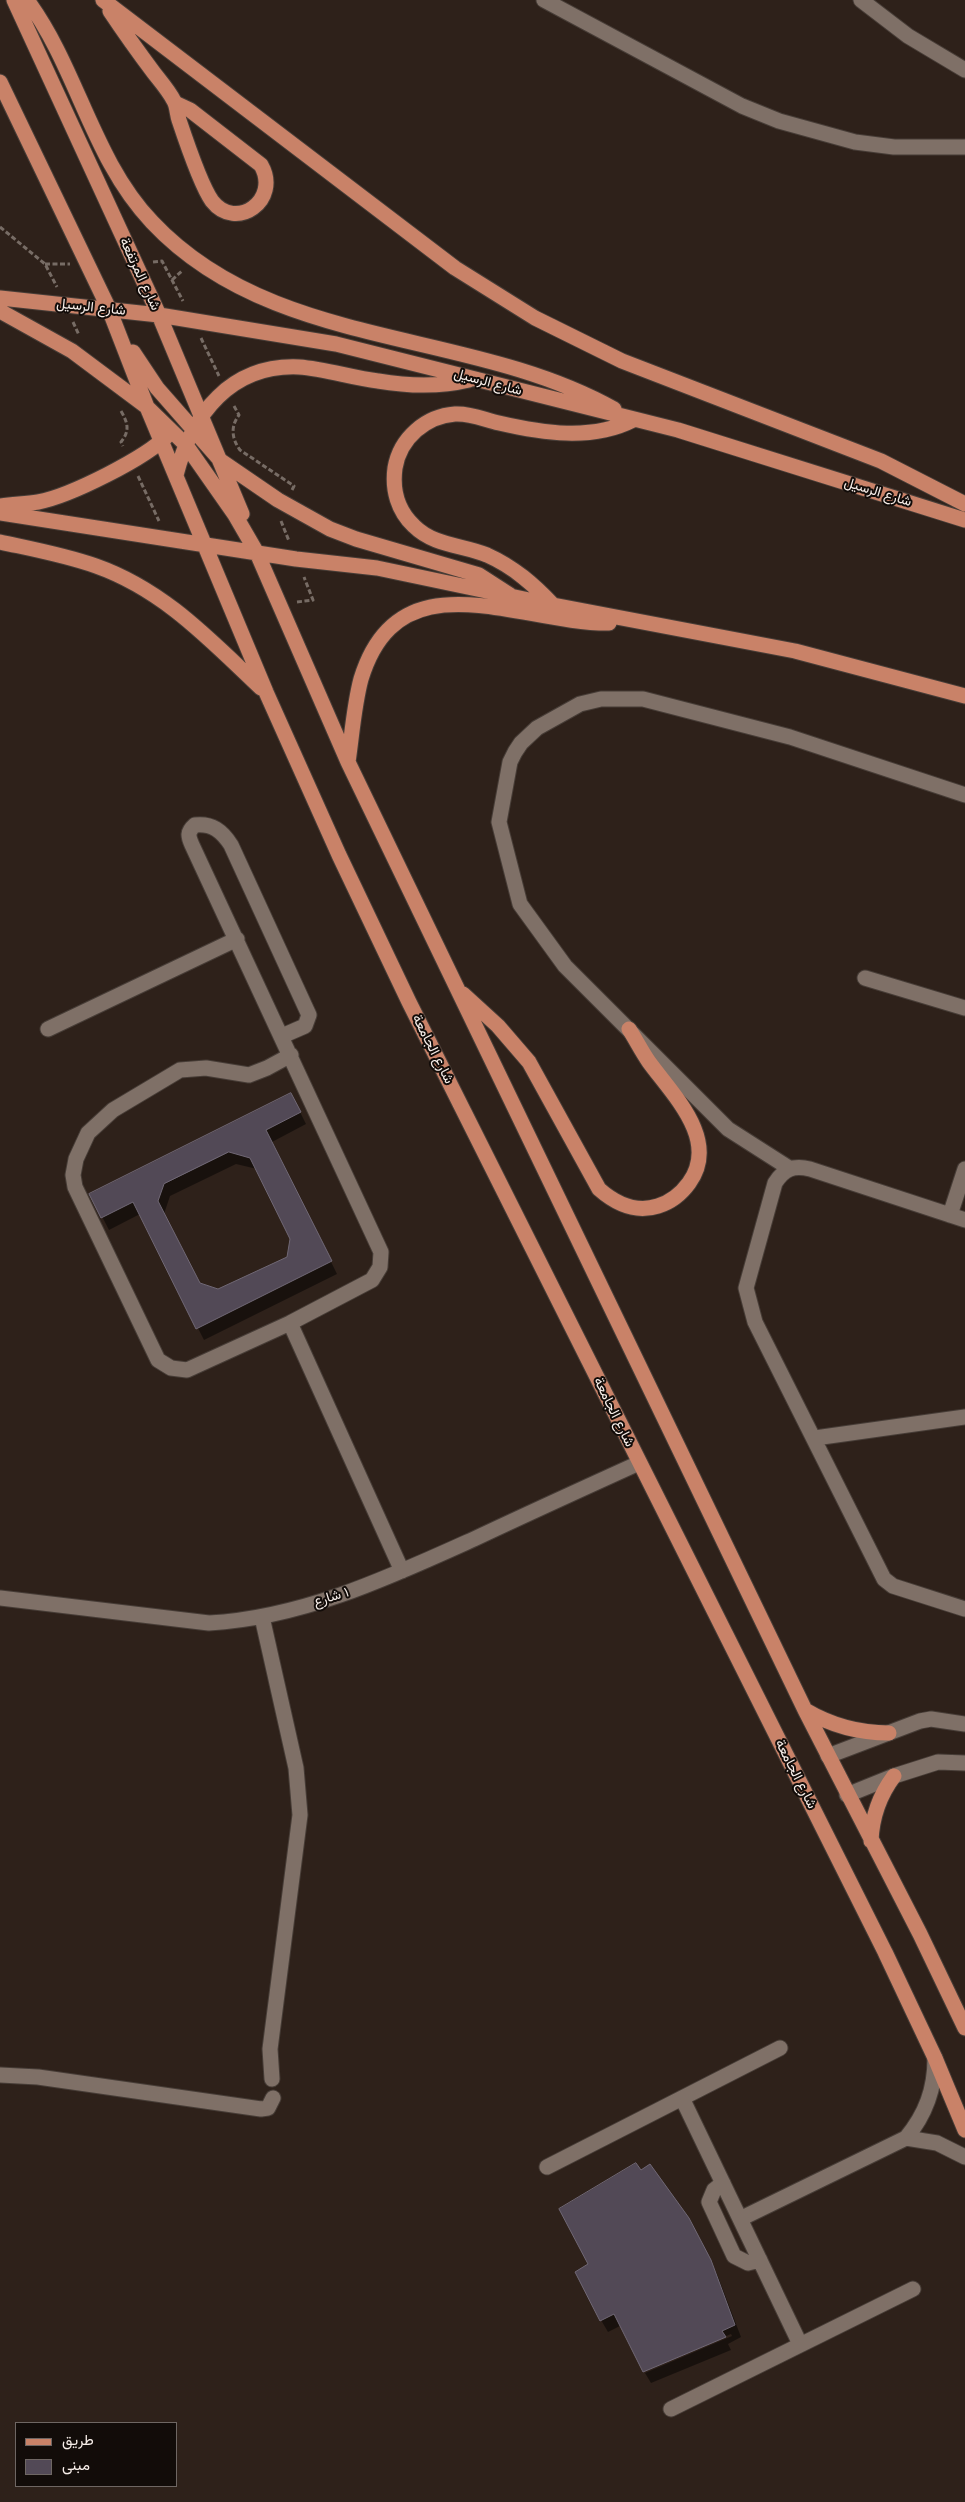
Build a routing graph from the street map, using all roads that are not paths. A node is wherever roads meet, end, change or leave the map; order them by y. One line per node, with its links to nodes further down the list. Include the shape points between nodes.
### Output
1 (14, 0): 13 (main road, شارع المرتفعة)
2 (27, 0): 19 (main road, via 50,39 98,142 122,184 152,222 194,260 239,287 294,310 550,381 592,397)
3 (102, 0): 8 (main road); 25 (main road, via 456,268 528,314 622,361 881,461)
4 (544, 0): 9 (street, via 742,106 779,122 855,142 894,147)
5 (860, 0): 6 (street, via 908,36)
6 (965, 70)
7 (0, 82): 11 (main road)
8 (175, 103): 8 (main road, via 212,201 230,213 252,210 266,193 267,178 261,165 190,110)
9 (965, 148)
10 (0, 298): 11 (main road, شارع الرسيل)
11 (109, 309): 13 (main road, شارع الرسيل); 16 (main road); 18 (main road, via 137,359)
12 (0, 311): 16 (main road, via 72,351)
13 (159, 315): 14 (main road, شارع الرسيل, via 336,344); 15 (main road, شارع المرتفعة)
14 (474, 379): 17 (main road, via 453,384 404,384 316,369 265,370 234,383); 19 (main road, شارع الرسيل)
15 (191, 392): 17 (main road, شارع المرتفعة); 18 (main road)
16 (147, 407): 21 (main road)
17 (201, 414): 20 (main road); 23 (main road, شارع المرتفعة)
18 (180, 416): 20 (main road); 21 (main road)
19 (633, 420): 28 (main road, شارع الرسيل, via 678,430); 33 (main road, via 600,432 573,433 522,428 457,414 430,420 418,428 400,450 394,477 395,491 406,517 415,527 439,541 503,564 533,584)
20 (193, 431): 22 (main road); 23 (main road)
21 (167, 436): 22 (main road); 24 (main road); 26 (main road, via 91,482 39,502)
22 (186, 444): 24 (main road); 31 (main road)
23 (221, 461): 31 (main road, شارع المرتفعة); 32 (main road, via 278,500 330,529 479,575)
24 (176, 475): 30 (main road)
25 (965, 504)
26 (0, 506)
27 (0, 513): 30 (main road)
28 (965, 520)
29 (0, 542): 35 (main road, via 98,566 143,588 204,632)
30 (204, 544): 31 (main road); 35 (main road, شارع الجامعة)
31 (257, 553): 32 (main road, via 377,568); 37 (main road)
32 (513, 597): 33 (main road)
33 (553, 605): 34 (main road)
34 (640, 621): 36 (main road, via 795,650); 37 (main road, via 581,622 444,604 415,610 390,627 372,651 361,680)
35 (266, 692): 54 (main road, شارع الجامعة, via 409,1002)
36 (965, 696)
37 (348, 762): 41 (main road)
38 (965, 795): 44 (street, via 790,737 643,699 601,699 580,704 537,728 521,743 510,762 499,822 520,904 565,966)
39 (237, 939): 43 (street); 45 (street); 45 (street, via 188,836 195,825 219,830 231,845 307,1009 309,1020 305,1026)
40 (865, 978): 42 (street)
41 (457, 989): 44 (main road, via 498,1026 529,1062 599,1189 618,1203 642,1208 665,1203 684,1189 696,1168 699,1144 684,1109); 59 (main road)
42 (965, 1008)
43 (48, 1029)
44 (629, 1029): 47 (street, via 728,1129)
45 (282, 1036): 46 (street)
46 (291, 1055): 51 (street, via 381,1252 380,1267 372,1280); 51 (street, via 249,1075 193,1067 168,1075 96,1124 76,1159 73,1175 81,1203 158,1360 171,1368 187,1370)
47 (789, 1168): 49 (street, via 810,1169); 53 (street, via 775,1183 746,1288 756,1322)
48 (965, 1169): 49 (street)
49 (950, 1215): 50 (street)
50 (965, 1220)
51 (290, 1323): 55 (street)
52 (965, 1417): 53 (street)
53 (815, 1438): 57 (street, via 884,1579 892,1586)
54 (639, 1463): 55 (street, ١ شارع); 69 (main road, شارع الجامعة)
55 (402, 1571): 58 (street, ١ شارع)
56 (0, 1598): 58 (street, ١ شارع, via 208,1623)
57 (965, 1609)
58 (262, 1617): 71 (street, via 296,1768 300,1815 270,2049)
59 (805, 1710): 61 (main road, via 837,1726); 62 (main road)
60 (965, 1724): 61 (street, via 931,1719)
61 (889, 1733): 62 (street)
62 (828, 1756): 65 (main road)
63 (965, 1763): 64 (street, via 938,1762)
64 (894, 1776): 65 (street); 66 (main road, via 874,1813)
65 (848, 1795): 66 (main road)
66 (871, 1841): 67 (main road)
67 (965, 2028)
68 (780, 2048): 73 (street)
69 (935, 2058): 74 (main road, شارع الجامعة); 75 (street, via 929,2101)
70 (0, 2075): 72 (street, via 38,2077 262,2109 268,2108)
71 (272, 2079)
72 (273, 2098)
73 (682, 2098): 77 (street); 78 (street)
74 (965, 2130)
75 (906, 2138): 76 (street, via 938,2143); 79 (street)
76 (965, 2157)
77 (547, 2167)
78 (723, 2183): 79 (street); 80 (street, via 714,2190 709,2202 734,2256 748,2263)
79 (740, 2219): 80 (street)
80 (760, 2260): 82 (street)
81 (913, 2289): 82 (street)
82 (800, 2344): 83 (street)
83 (671, 2409)

